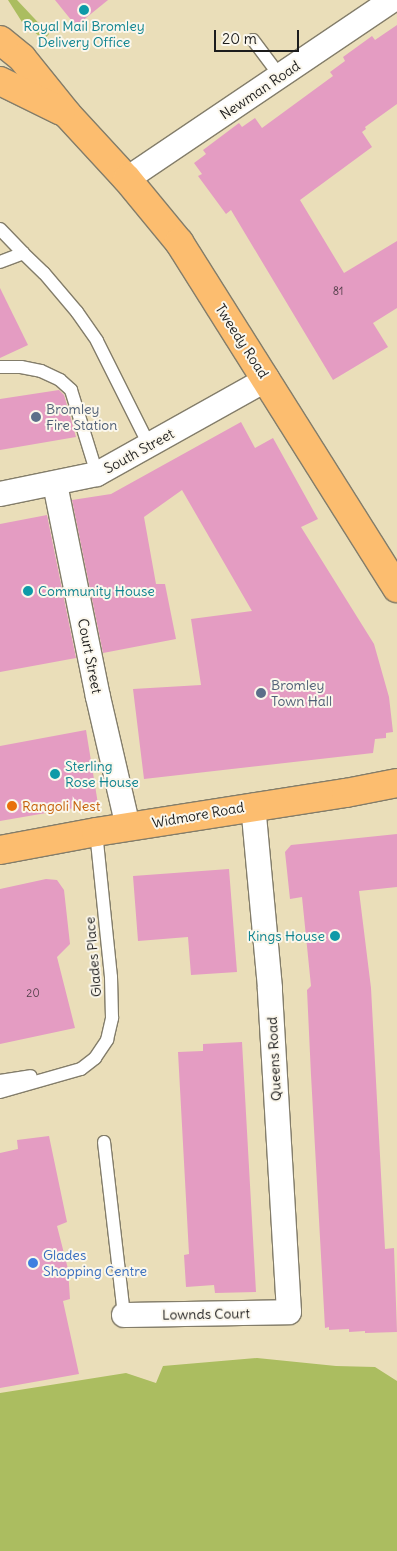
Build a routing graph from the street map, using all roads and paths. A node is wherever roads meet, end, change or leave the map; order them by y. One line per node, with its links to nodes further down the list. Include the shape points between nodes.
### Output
1 (392, 0): 4 (street, Newman Road)
2 (0, 40): 6 (main road, Tweedy Road, via 22,58)
3 (253, 40): 4 (lane)
4 (280, 76): 7 (street, Newman Road)
5 (0, 81): 6 (main road, Tweedy Road)
6 (67, 114): 7 (main road, Tweedy Road)
7 (127, 179): 12 (main road, Tweedy Road, via 179,242)
8 (0, 229): 9 (lane)
9 (23, 253): 10 (lane); 13 (lane, via 77,312 97,341)
10 (0, 262)
11 (0, 367): 14 (lane, via 41,371 60,380 71,390)
12 (267, 380): 13 (street, South Street); 17 (main road, Tweedy Road)
13 (149, 445): 14 (street, South Street)
14 (97, 474): 15 (street, South Street)
15 (55, 484): 16 (street, South Street); 20 (street, Court Street)
16 (0, 494)
17 (396, 590)
18 (397, 783): 19 (main road, Widmore Road)
19 (253, 806): 20 (main road, Widmore Road); 27 (street, Queens Road, via 270,988)
20 (128, 828): 21 (main road, Widmore Road)
21 (96, 832): 22 (main road, Widmore Road); 23 (lane, Glades Place, via 112,1018 107,1040)
22 (0, 850)
23 (81, 1069): 24 (lane); 25 (lane, Glades Place)
24 (0, 1081)
25 (0, 1092)
26 (104, 1142): 28 (lane)
27 (289, 1312): 28 (street, Lownds Court)
28 (124, 1315)

